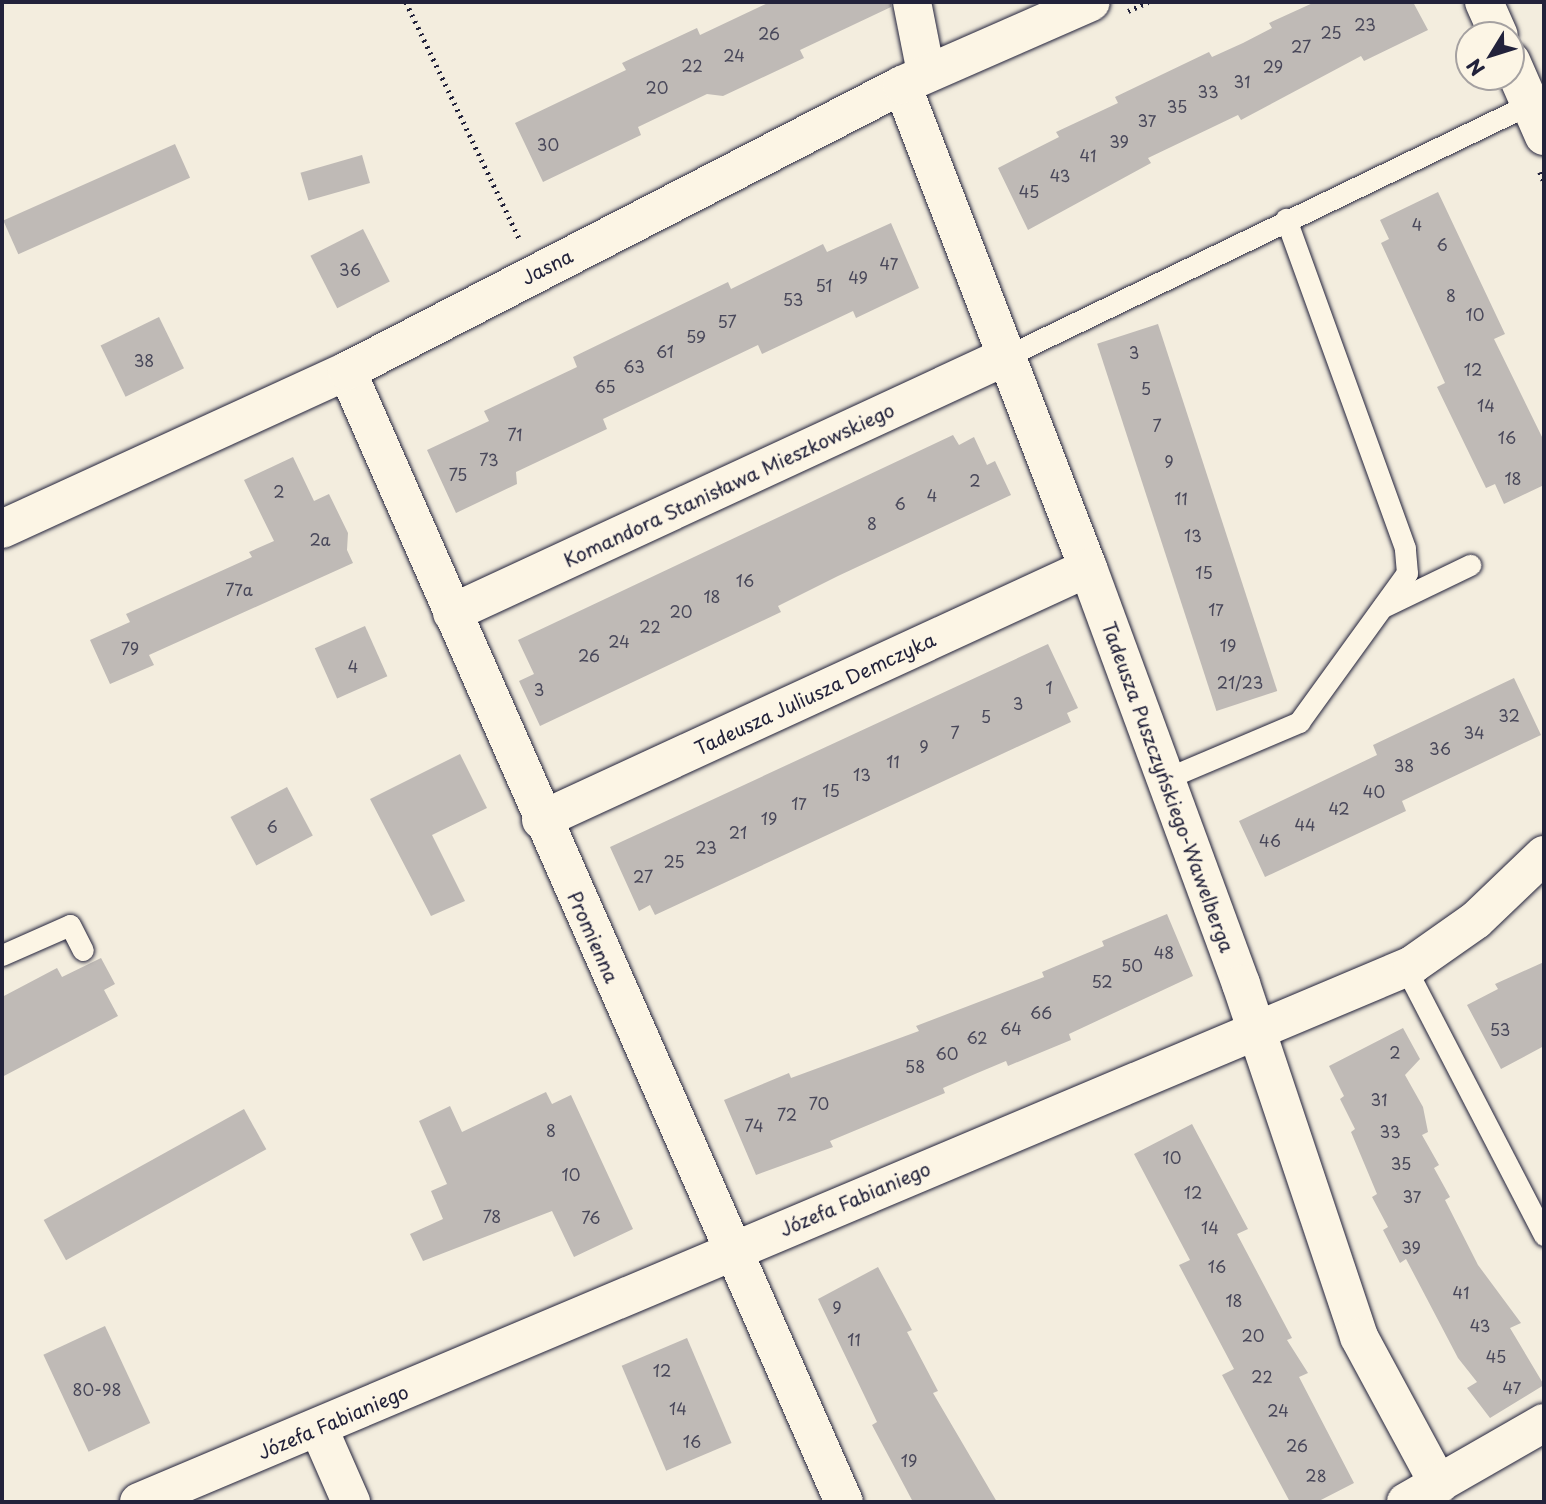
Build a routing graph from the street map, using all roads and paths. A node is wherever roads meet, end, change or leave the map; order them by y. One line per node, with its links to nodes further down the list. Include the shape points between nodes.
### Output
1 (407, 2): 11 (path)
2 (912, 2): 7 (street, Tadeusza Puszczyńskiego-Wawelberga)
3 (1148, 2): 5 (path)
4 (1484, 2): 6 (street)
5 (1106, 8): 7 (street, Jasna)
6 (1493, 21)
7 (914, 79): 11 (street, Jasna); 12 (street, Tadeusza Puszczyńskiego-Wawelberga)
8 (1525, 86): 9 (street)
9 (1540, 112): 10 (lane)
10 (1286, 219): 12 (lane); 17 (lane, via 1405,548 1407,573)
11 (535, 273): 13 (street, Jasna)
12 (1007, 356): 16 (street, Tadeusza Puszczyńskiego-Wawelberga); 18 (street, Komandora Stanisława Mieszkowskiego)
13 (347, 371): 14 (street, Jasna); 18 (street, Promienna)
14 (2, 529)
15 (1470, 565): 17 (lane)
16 (1088, 568): 19 (street, Tadeusza Puszczyńskiego-Wawelberga); 20 (street, Tadeusza Juliusza Demczyka)
17 (1381, 608): 19 (lane, via 1298,722)
18 (452, 613): 20 (street, Promienna)
19 (1166, 779): 25 (street, Tadeusza Puszczyńskiego-Wawelberga)
20 (541, 820): 27 (street, Promienna)
21 (1544, 855): 24 (street, Józefa Fabianiego, via 1476,920)
22 (83, 950): 23 (lane, via 70,926)
23 (2, 955)
24 (1405, 967): 25 (street, Józefa Fabianiego); 26 (lane)
25 (1256, 1028): 27 (street, Józefa Fabianiego); 30 (street, Tadeusza Puszczyńskiego-Wawelberga, via 1359,1337)
26 (1544, 1235)
27 (731, 1252): 29 (street, Józefa Fabianiego); 33 (street, Promienna)
28 (1544, 1423): 30 (street)
29 (319, 1429): 31 (street, Józefa Fabianiego); 32 (street)
30 (1439, 1485): 34 (street)
31 (139, 1502)
32 (351, 1502)
33 (844, 1502)
34 (1406, 1502)

